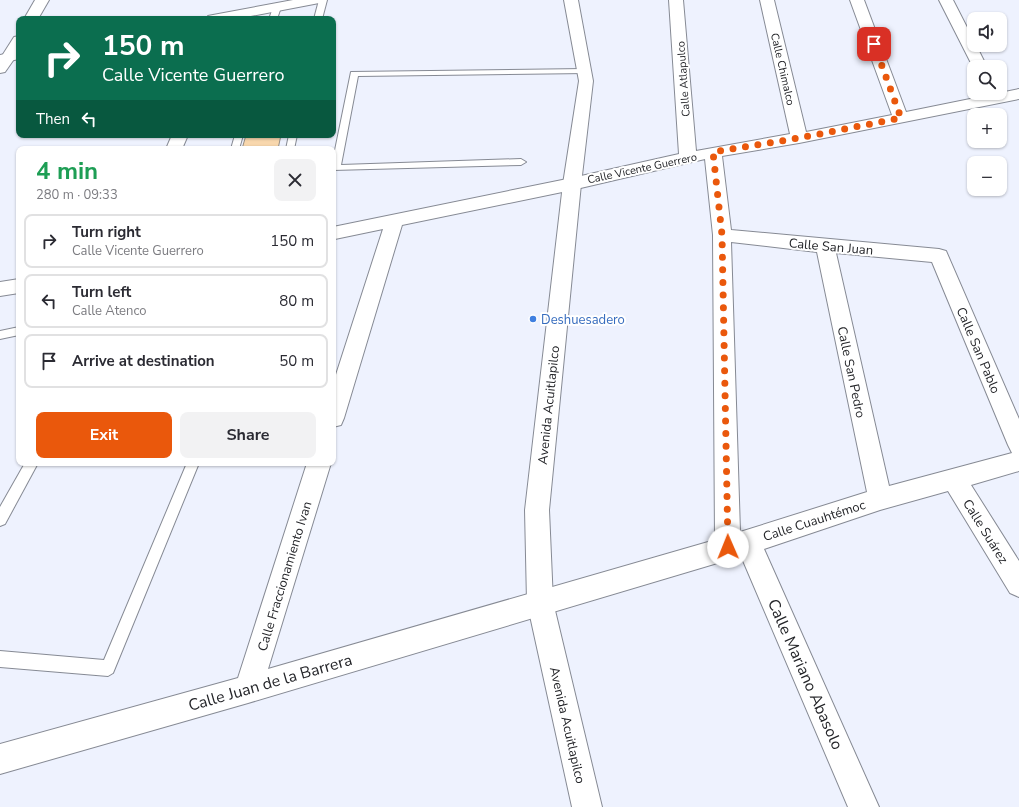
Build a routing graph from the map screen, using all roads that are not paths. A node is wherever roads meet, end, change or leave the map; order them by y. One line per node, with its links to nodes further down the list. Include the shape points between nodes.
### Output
1 (42, 0): 10 (street)
2 (314, 0): 9 (street)
3 (323, 0): 12 (lane)
4 (571, 0): 17 (street, Avenida Acuitlapilco)
5 (676, 0): 24 (street, Calle Atlapulco)
6 (767, 0): 22 (street, Calle Chimalco)
7 (857, 0): 21 (street)
8 (946, 0): 15 (street)
9 (282, 8): 11 (street)
10 (33, 16)
11 (232, 16)
12 (319, 16)
13 (16, 45): 14 (street)
14 (9, 57): 16 (street)
15 (976, 60)
16 (0, 69)
17 (584, 71): 25 (lane, via 354,74 336,168); 26 (street, Avenida Acuitlapilco, via 586,81)
18 (1007, 95): 19 (street, Calle Vicente Guerrero)
19 (1018, 95)
20 (977, 100): 21 (street, Calle Vicente Guerrero)
21 (901, 118): 22 (street, Calle Vicente Guerrero)
22 (799, 138): 23 (street, Calle Vicente Guerrero)
23 (713, 152): 24 (street, Calle Vicente Guerrero); 29 (street, Calle Mariano Abasolo)
24 (688, 158): 26 (street, Calle Vicente Guerrero)
25 (521, 162)
26 (572, 184): 27 (street, Calle Vicente Guerrero); 47 (street, Avenida Acuitlapilco, via 537,510)
27 (395, 220): 28 (street, Calle Vicente Guerrero); 36 (street)
28 (336, 233)
29 (722, 235): 30 (street, Calle San Juan); 45 (street, Calle Mariano Abasolo)
30 (825, 246): 31 (street, Calle San Juan); 43 (street, Calle San Pedro)
31 (939, 256): 37 (street, Calle San Pablo)
32 (16, 286): 33 (street)
33 (0, 289)
34 (16, 331): 35 (lane)
35 (0, 334)
36 (336, 408)
37 (1019, 445)
38 (1019, 461): 42 (street, Calle Cuauhtémoc)
39 (30, 466): 44 (lane)
40 (192, 466): 48 (lane, via 108,668)
41 (318, 466): 49 (street, Calle Fraccionamiento Ivan)
42 (954, 479): 43 (street, Calle Cuauhtémoc); 46 (street, Calle Suárez)
43 (880, 499): 45 (street, Calle Cuauhtémoc)
44 (0, 520)
45 (738, 544): 47 (street, Calle Cuauhtémoc); 52 (street, Calle Mariano Abasolo)
46 (1019, 584)
47 (540, 602): 49 (street, Calle Juan de la Barrera); 51 (street, Avenida Acuitlapilco)
48 (0, 659)
49 (248, 689): 50 (street, Calle Juan de la Barrera)
50 (0, 759)
51 (587, 807)
52 (864, 807)

